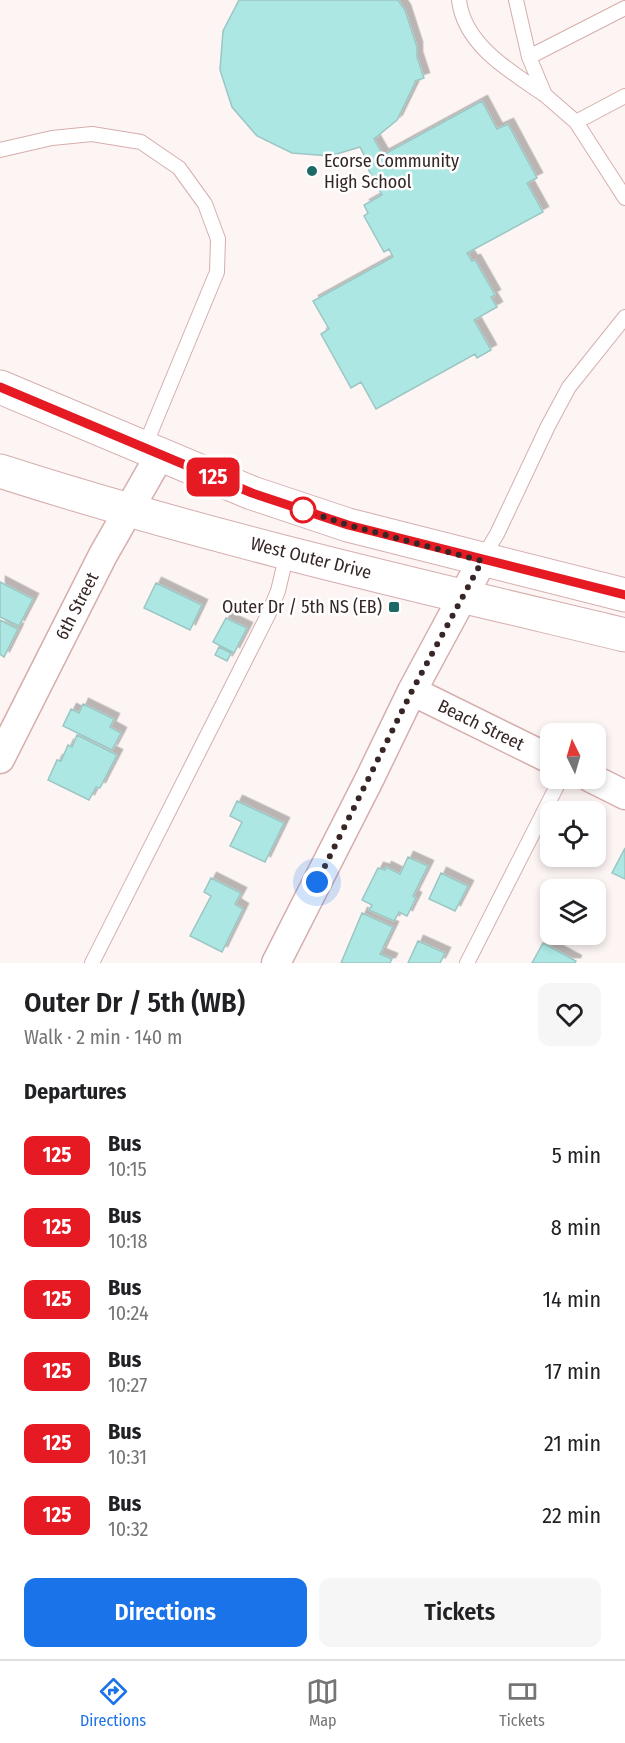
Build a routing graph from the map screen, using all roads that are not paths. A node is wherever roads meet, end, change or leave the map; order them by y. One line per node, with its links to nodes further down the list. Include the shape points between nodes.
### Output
1 (459, 0): 5 (lane, via 476,39 502,66)
2 (516, 0): 4 (lane)
3 (625, 8): 4 (lane)
4 (529, 57): 5 (lane)
5 (545, 95): 7 (lane)
6 (625, 96): 7 (lane)
7 (576, 122): 9 (lane)
8 (0, 150): 13 (lane, via 52,138 93,134 141,142 179,168 205,204 218,239 217,272)
9 (621, 180): 10 (lane)
10 (625, 198)
11 (625, 316): 17 (lane, via 569,387)
12 (0, 387): 13 (main road)
13 (152, 452): 15 (street, 6th Street); 17 (main road, via 252,493 348,525)
14 (0, 471): 15 (main road, West Outer Drive)
15 (128, 511): 16 (main road, West Outer Drive); 23 (street, 6th Street)
16 (287, 553): 18 (main road, West Outer Drive); 27 (lane, via 268,615)
17 (482, 561): 18 (street); 19 (main road)
18 (463, 596): 20 (main road, West Outer Drive); 21 (street)
19 (625, 596)
20 (625, 635)
21 (412, 691): 22 (street, Beach Street); 28 (street)
22 (540, 754)
23 (0, 759)
24 (606, 786): 26 (street)
25 (555, 789): 29 (lane)
26 (625, 795)
27 (92, 963)
28 (276, 963)
29 (467, 963)

